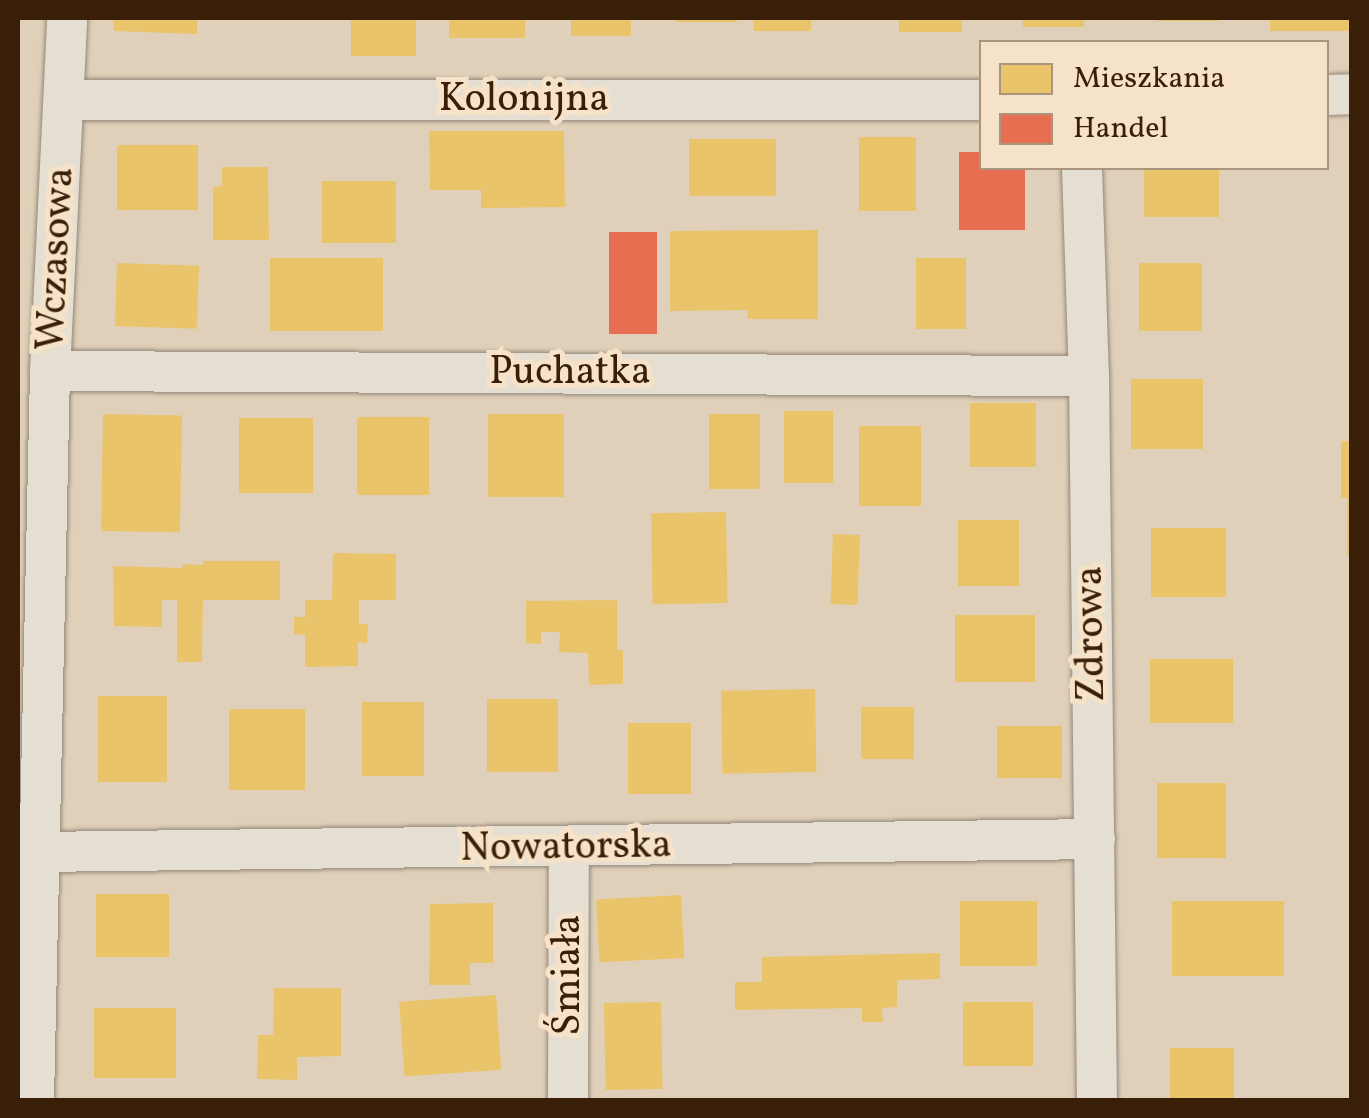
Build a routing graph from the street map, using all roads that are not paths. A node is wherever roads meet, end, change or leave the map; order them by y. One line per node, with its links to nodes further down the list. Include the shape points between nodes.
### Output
1 (68, 18): 2 (street, Wczasowa)
2 (66, 100): 3 (street, Kolonijna); 5 (street, Wczasowa)
3 (979, 100)
4 (1082, 170): 6 (street, Zdrowa)
5 (50, 371): 6 (street, Puchatka); 9 (street, Wczasowa)
6 (1089, 376): 7 (street, Zdrowa)
7 (1095, 839): 8 (street, Nowatorska); 12 (street, Zdrowa)
8 (569, 849): 9 (street, Nowatorska); 11 (street, Śmiała)
9 (36, 852): 10 (street, Wczasowa)
10 (34, 1100)
11 (568, 1100)
12 (1097, 1100)

